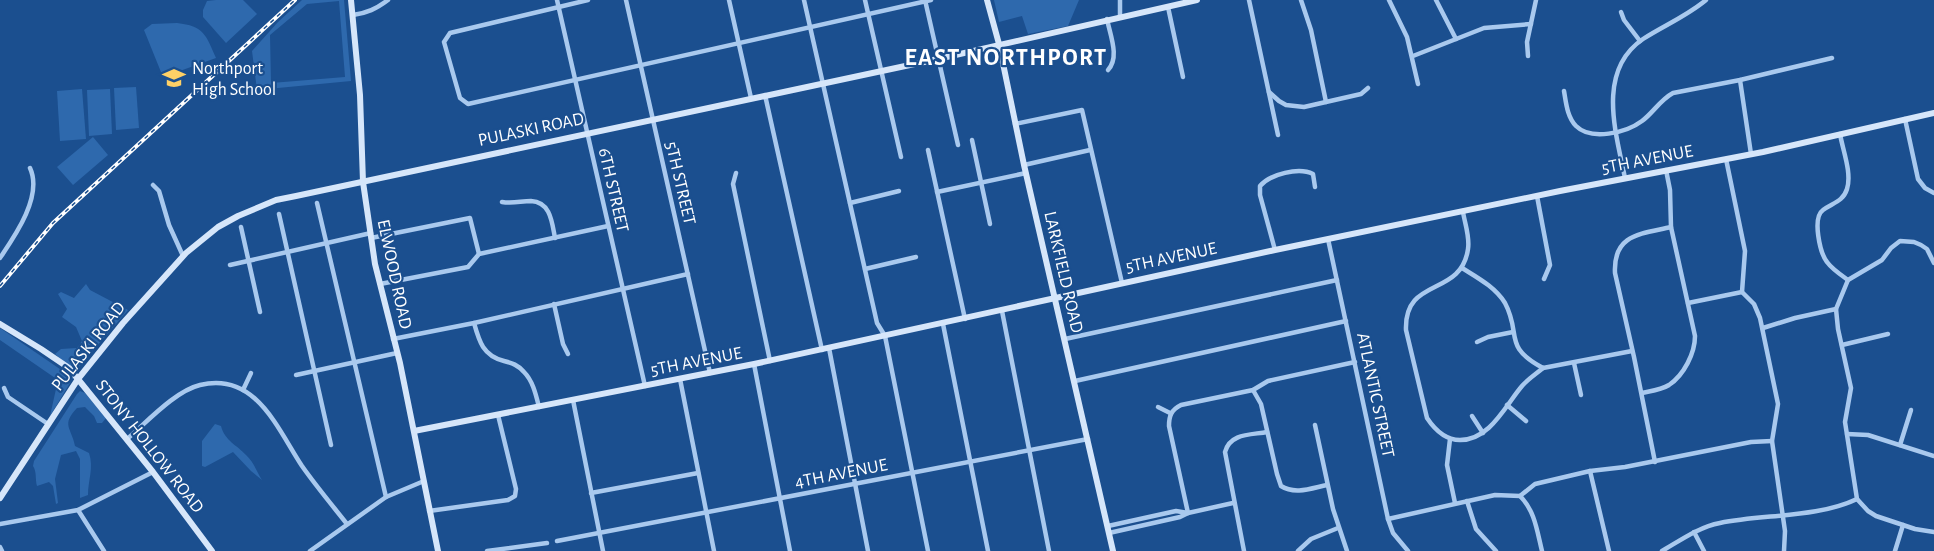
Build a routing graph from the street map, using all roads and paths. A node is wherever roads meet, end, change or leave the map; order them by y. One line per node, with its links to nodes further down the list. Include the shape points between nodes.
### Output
1 (351, 0): 23 (main road, ELWOOD ROAD)
2 (388, 0): 23 (street, via 366,13)
3 (557, 0): 19 (street, 6TH STREET)
4 (588, 0): 19 (street)
5 (626, 0): 36 (street, 5TH STREET)
6 (729, 0): 30 (street)
7 (804, 0): 27 (street)
8 (865, 0): 22 (street)
9 (927, 0): 22 (street); 34 (street)
10 (987, 0): 31 (main road, LARKFIELD ROAD)
11 (1120, 0): 24 (street)
12 (1195, 0): 20 (main road, PULASKI ROAD)
13 (1249, 0): 46 (street)
14 (1301, 0): 49 (street)
15 (1389, 0): 32 (street)
16 (1436, 0): 28 (street)
17 (1536, 0): 26 (street)
18 (1706, 0): 29 (street)
19 (559, 7): 41 (street, 6TH STREET); 41 (street, via 459,30 450,33 444,42 460,98 468,104)
20 (1168, 7): 24 (main road, PULASKI ROAD); 39 (street)
21 (1621, 12): 29 (street)
22 (868, 14): 27 (street); 38 (street)
23 (353, 15): 71 (main road, ELWOOD ROAD)
24 (1120, 16): 25 (main road, PULASKI ROAD)
25 (1107, 19): 31 (main road, PULASKI ROAD); 37 (street, via 1115,57)
26 (1531, 24): 28 (street, via 1484,28); 33 (street)
27 (810, 27): 30 (street); 42 (street)
28 (1456, 39): 32 (street)
29 (1640, 41): 54 (street, via 1623,61 1614,81)
30 (739, 43): 36 (street); 48 (street)
31 (999, 45): 34 (main road, PULASKI ROAD); 53 (main road, LARKFIELD ROAD)
32 (1413, 56): 43 (street)
33 (1528, 56)
34 (938, 58): 38 (main road, PULASKI ROAD); 59 (street)
35 (1832, 58): 40 (street)
36 (641, 66): 41 (street); 52 (street, 5TH STREET)
37 (1108, 70)
38 (881, 71): 42 (main road, PULASKI ROAD); 63 (street)
39 (1183, 77)
40 (1740, 80): 54 (street, via 1673,93 1644,120); 62 (street)
41 (576, 81): 55 (street, 6TH STREET)
42 (823, 83): 47 (main road, PULASKI ROAD); 81 (street)
43 (1419, 84)
44 (1368, 88): 49 (street, via 1361,94)
45 (1564, 91): 54 (street, via 1576,126 1590,133)
46 (1269, 92): 49 (street, via 1278,101 1294,107); 57 (street)
47 (765, 95): 48 (main road, PULASKI ROAD); 130 (street)
48 (751, 98): 52 (main road, PULASKI ROAD)
49 (1326, 102)
50 (1934, 113): 51 (main road, 5TH AVENUE)
51 (1905, 118): 56 (main road, 5TH AVENUE); 77 (street, via 1918,179)
52 (653, 119): 55 (main road, PULASKI ROAD); 103 (street, 5TH STREET)
53 (1015, 124): 61 (street, via 1082,110); 65 (main road, LARKFIELD ROAD)
54 (1616, 132): 70 (street)
55 (587, 133): 71 (main road, PULASKI ROAD); 85 (street, 6TH STREET)
56 (1840, 134): 62 (main road, 5TH AVENUE); 106 (street, via 1848,172 1847,189 1840,200 1818,214 1817,220 1827,263)
57 (1278, 135)
58 (972, 140): 72 (street)
59 (958, 145)
60 (928, 150): 76 (street)
61 (1090, 150): 65 (street); 107 (street)
62 (1751, 154): 64 (main road, 5TH AVENUE)
63 (900, 157)
64 (1726, 159): 67 (main road, 5TH AVENUE); 110 (street, via 1745,251)
65 (1024, 165): 68 (main road, LARKFIELD ROAD)
66 (30, 168): 97 (street, via 34,176 30,206)
67 (1666, 170): 70 (main road, 5TH AVENUE); 87 (street)
68 (1026, 172): 72 (street); 111 (main road, LARKFIELD ROAD)
69 (736, 173): 134 (street, via 733,184)
70 (1624, 178): 78 (main road, 5TH AVENUE)
71 (363, 182): 88 (main road, ELWOOD ROAD); 95 (main road, PULASKI ROAD, via 257,208 218,227)
72 (981, 182): 76 (street); 84 (street)
73 (153, 185): 95 (street, via 159,191)
74 (1315, 187): 92 (street, via 1313,174 1306,171 1257,185)
75 (898, 191): 81 (street)
76 (937, 192): 117 (street)
77 (1934, 193)
78 (1537, 196): 82 (main road, 5TH AVENUE); 104 (street, via 1550,265)
79 (502, 202): 89 (street, via 534,201 545,206)
80 (317, 203): 91 (street)
81 (850, 203): 102 (street)
82 (1463, 212): 90 (main road, 5TH AVENUE); 101 (street, via 1468,249)
83 (279, 214): 93 (street)
84 (990, 224)
85 (608, 226): 89 (street); 109 (street, 6TH STREET)
86 (241, 227): 98 (street)
87 (1671, 227): 112 (street); 131 (street, via 1640,234 1617,250 1615,273)
88 (371, 236): 91 (street); 94 (street, via 470,218); 108 (main road, ELWOOD ROAD)
89 (555, 238): 94 (street)
90 (1328, 240): 92 (main road, 5TH AVENUE); 105 (street, ATLANTIC STREET)
91 (327, 243): 93 (street); 135 (street)
92 (1275, 250): 107 (main road, 5TH AVENUE)
93 (288, 252): 98 (street); 140 (street)
94 (479, 254): 108 (street, via 468,267)
95 (183, 256): 144 (main road, PULASKI ROAD)
96 (916, 257): 102 (street)
97 (0, 258)
98 (248, 262): 100 (street); 116 (street)
99 (1934, 263): 106 (street, via 1921,245 1900,241 1882,260)
100 (230, 266)
101 (1462, 268): 123 (street, via 1502,298); 170 (street, via 1450,280 1417,297 1406,317 1427,418)
102 (865, 269): 125 (street)
103 (688, 274): 109 (street); 142 (street, 5TH STREET)
104 (1544, 279)
105 (1337, 280): 118 (street, ATLANTIC STREET); 127 (street)
106 (1848, 280): 114 (street)
107 (1122, 284): 111 (main road, 5TH AVENUE)
108 (380, 285): 126 (main road, ELWOOD ROAD)
109 (622, 288): 113 (street); 147 (street, 6TH STREET)
110 (1742, 292): 112 (street); 122 (street, via 1758,311)
111 (1055, 298): 115 (main road, 5TH AVENUE); 127 (main road, LARKFIELD ROAD)
112 (1688, 303): 151 (street, via 1695,336 1689,359 1671,384)
113 (554, 304): 119 (street); 133 (street)
114 (1836, 309): 122 (street); 129 (street)
115 (1002, 311): 117 (main road, 5TH AVENUE); 174 (street)
116 (260, 312)
117 (965, 319): 121 (main road, 5TH AVENUE)
118 (1346, 321): 136 (street, ATLANTIC STREET); 146 (street)
119 (474, 322): 126 (street); 155 (street, via 483,350 518,366 527,375)
120 (0, 324): 144 (main road, STONY HOLLOW ROAD, via 51,355)
121 (944, 324): 125 (main road, 5TH AVENUE); 176 (street)
122 (1763, 328): 171 (street, via 1778,404)
123 (1513, 333): 128 (street); 139 (street, via 1523,355)
124 (1888, 334): 129 (street)
125 (885, 336): 130 (main road, 5TH AVENUE); 181 (street)
126 (393, 339): 132 (main road, ELWOOD ROAD)
127 (1065, 339): 146 (main road, LARKFIELD ROAD)
128 (1477, 342)
129 (1842, 345): 167 (street, via 1851,388 1845,422)
130 (826, 349): 134 (main road, 5TH AVENUE); 183 (street)
131 (1632, 351): 137 (street); 151 (street)
132 (397, 353): 135 (street); 164 (main road, ELWOOD ROAD)
133 (568, 354)
134 (770, 361): 138 (main road, 5TH AVENUE)
135 (355, 362): 140 (street); 187 (street)
136 (1355, 362): 150 (street, via 1268,381); 199 (street, ATLANTIC STREET)
137 (1574, 363): 139 (street); 152 (street)
138 (754, 364): 142 (main road, 5TH AVENUE); 189 (street)
139 (1543, 368): 154 (street)
140 (315, 371): 143 (street); 172 (street)
141 (251, 373): 149 (street)
142 (711, 373): 145 (main road, 5TH AVENUE)
143 (296, 375)
144 (78, 379): 162 (main road, PULASKI ROAD); 168 (main road, STONY HOLLOW ROAD)
145 (680, 379): 147 (main road, 5TH AVENUE); 180 (street)
146 (1075, 381): 169 (main road, LARKFIELD ROAD)
147 (645, 386): 153 (main road, 5TH AVENUE)
148 (4, 388): 162 (street, via 8,397)
149 (243, 390): 168 (street, via 218,383 199,385 177,397); 202 (street, via 262,404)
150 (1253, 390): 158 (street, via 1181,405); 165 (street, via 1262,404)
151 (1642, 393): 177 (street)
152 (1581, 395)
153 (573, 400): 155 (main road, 5TH AVENUE); 185 (street)
154 (1507, 405): 161 (street); 166 (street)
155 (539, 406): 159 (main road, 5TH AVENUE)
156 (1158, 407): 158 (street)
157 (1911, 410): 173 (street)
158 (1170, 414): 197 (street, via 1169,426)
159 (498, 415): 164 (main road, 5TH AVENUE); 195 (street, via 515,496)
160 (1472, 416): 166 (street)
161 (1526, 421)
162 (48, 424): 188 (main road, PULASKI ROAD)
163 (1315, 425): 184 (street)
164 (414, 431): 182 (main road, ELWOOD ROAD)
165 (1268, 432): 184 (street, via 1281,486 1298,490); 192 (street, via 1237,437 1226,446)
166 (1483, 433): 170 (street, via 1467,440)
167 (1847, 434): 173 (street, via 1868,435); 190 (street)
168 (127, 439): 179 (main road, STONY HOLLOW ROAD)
169 (1088, 439): 174 (street, 4TH AVENUE); 206 (main road, LARKFIELD ROAD)
170 (1450, 439): 193 (street, via 1447,465)
171 (1772, 441): 177 (street); 198 (street)
172 (332, 445)
173 (1900, 445): 175 (street)
174 (1029, 450): 176 (street, 4TH AVENUE); 224 (street)
175 (1934, 456)
176 (970, 461): 181 (street, 4TH AVENUE); 223 (street)
177 (1655, 462): 178 (street)
178 (1590, 471): 186 (street, via 1536,484); 232 (street)
179 (153, 472): 194 (street); 214 (main road, STONY HOLLOW ROAD)
180 (698, 473): 185 (street); 196 (street)
181 (913, 473): 183 (street, 4TH AVENUE); 222 (street)
182 (424, 481): 187 (street); 195 (main road, ELWOOD ROAD)
183 (855, 484): 189 (street, 4TH AVENUE); 221 (street)
184 (1328, 485): 205 (street)
185 (591, 493): 209 (street)
186 (1520, 496): 191 (street); 231 (street, via 1534,516)
187 (386, 497): 202 (street)
188 (0, 498)
189 (780, 499): 196 (street, 4TH AVENUE); 220 (street)
190 (1857, 499): 198 (street, via 1832,508); 203 (street, via 1876,516)
191 (1467, 501): 193 (street); 230 (street, via 1476,529)
192 (1233, 503): 197 (street); 226 (street)
193 (1455, 503): 199 (street)
194 (78, 510): 201 (street); 213 (street)
195 (429, 512): 216 (main road, ELWOOD ROAD)
196 (706, 513): 209 (street, 4TH AVENUE); 219 (street)
197 (1188, 513): 200 (street, via 1176,511); 204 (street)
198 (1782, 515): 207 (street, via 1721,523); 235 (street)
199 (1388, 519): 229 (street, ATLANTIC STREET, via 1393,533)
200 (1135, 520): 204 (street); 206 (street)
201 (0, 524)
202 (347, 524): 212 (street)
203 (1903, 525): 208 (street); 236 (street)
204 (1137, 527): 206 (street)
205 (1338, 528): 227 (street, via 1311,539); 228 (street)
206 (1109, 529): 225 (main road, LARKFIELD ROAD)
207 (1694, 532): 233 (street); 234 (street)
208 (1934, 532)
209 (600, 534): 210 (street, 4TH AVENUE); 218 (street)
210 (558, 542)
211 (547, 543): 217 (street)
212 (318, 548): 215 (street)
213 (104, 551)
214 (212, 551)
215 (309, 551)
216 (438, 551)
217 (487, 551)
218 (603, 551)
219 (714, 551)
220 (790, 551)
221 (868, 551)
222 (928, 551)
223 (988, 551)
224 (1049, 551)
225 (1113, 551)
226 (1244, 551)
227 (1298, 551)
228 (1347, 551)
229 (1408, 551)
230 (1496, 551)
231 (1542, 551)
232 (1609, 551)
233 (1662, 551)
234 (1704, 551)
235 (1784, 551)
236 (1895, 551)

